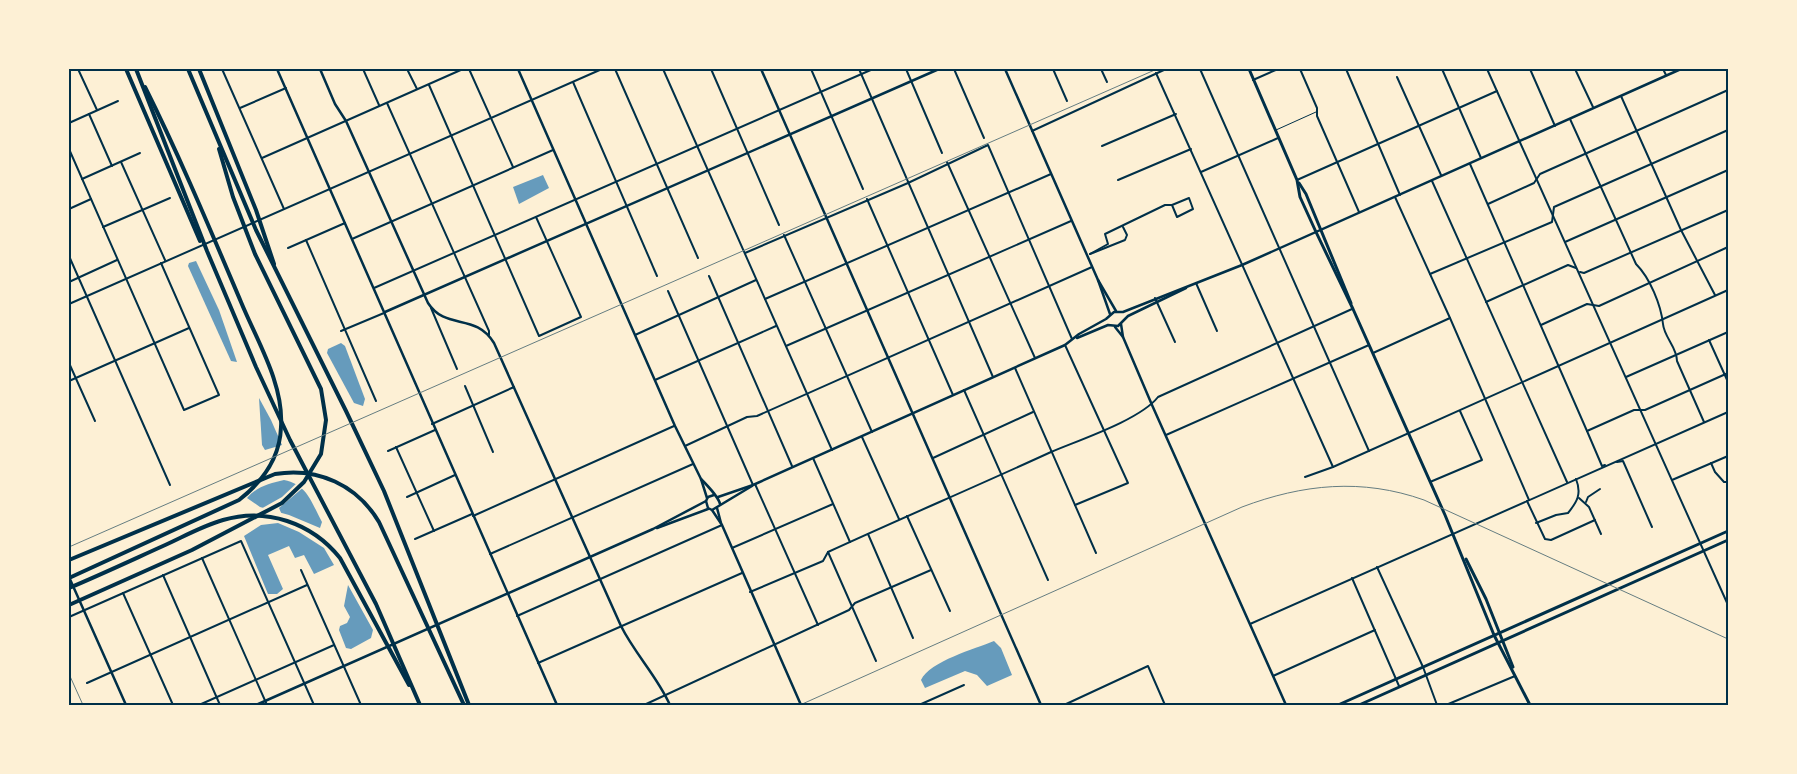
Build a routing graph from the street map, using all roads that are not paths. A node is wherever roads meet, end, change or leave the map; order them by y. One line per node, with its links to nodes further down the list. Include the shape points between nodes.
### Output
1 (78, 69): 66 (street)
2 (126, 69): 163 (highway)
3 (136, 69): 163 (highway); 393 (highway, via 170,138 278,391 282,429 273,460 264,476 228,506)
4 (188, 69): 88 (highway)
5 (199, 69): 201 (highway, via 256,210)
6 (222, 69): 63 (street)
7 (277, 69): 51 (street)
8 (320, 69): 74 (street)
9 (363, 69): 62 (street)
10 (407, 69): 52 (street)
11 (451, 69): 41 (street)
12 (463, 69): 41 (street)
13 (469, 69): 72 (street)
14 (518, 69): 58 (street)
15 (602, 69): 48 (street)
16 (615, 69): 107 (street)
17 (663, 69): 91 (street)
18 (710, 69): 78 (street)
19 (761, 69): 67 (street)
20 (811, 69): 54 (street)
21 (859, 69): 43 (street)
22 (873, 69): 43 (street)
23 (906, 69): 47 (street)
24 (939, 69): 47 (street)
25 (954, 69): 86 (street)
26 (1005, 69): 81 (street)
27 (1053, 69): 60 (street)
28 (1101, 69): 49 (street)
29 (1166, 69): 42 (street)
30 (1200, 69): 101 (street)
31 (1249, 69): 46 (main road)
32 (1278, 69): 46 (street)
33 (1300, 69): 68 (street)
34 (1346, 69): 90 (street)
35 (1442, 69): 64 (street)
36 (1487, 69): 55 (street)
37 (1530, 69): 77 (street)
38 (1575, 69): 65 (street)
39 (1663, 69): 44 (street)
40 (1681, 69): 44 (street)
41 (453, 73): 50 (street)
42 (1156, 73): 70 (street); 81 (street)
43 (861, 74): 54 (street); 57 (street)
44 (1666, 76): 56 (street)
45 (1397, 77): 76 (street)
46 (1254, 80): 79 (main road)
47 (911, 81): 57 (street); 97 (street)
48 (573, 82): 58 (street); 123 (street)
49 (1107, 82)
50 (429, 85): 52 (street); 84 (street)
51 (286, 88): 63 (street); 85 (street)
52 (417, 90): 61 (street)
53 (1728, 90): 82 (street)
54 (821, 91): 67 (street); 71 (street)
55 (1497, 91): 64 (street); 89 (street)
56 (1621, 96): 65 (street); 82 (street)
57 (871, 98): 71 (street); 124 (street)
58 (532, 100): 72 (street); 94 (street)
59 (118, 101): 66 (street)
60 (1067, 101)
61 (388, 103): 62 (street); 100 (street)
62 (380, 106): 74 (street)
63 (240, 108): 102 (street)
64 (1458, 108): 76 (street); 103 (street)
65 (1593, 108): 73 (street)
66 (97, 110): 69 (street)
67 (779, 110): 78 (street); 83 (street)
68 (1317, 112): 79 (lane); 106 (street)
69 (89, 114): 75 (street); 110 (street)
70 (1176, 114): 92 (street); 95 (street)
71 (831, 116): 83 (street); 128 (street)
72 (492, 118): 84 (street); 111 (street)
73 (1570, 119): 77 (street); 98 (street)
74 (346, 121): 85 (street); 114 (street)
75 (69, 123)
76 (1419, 126): 90 (street); 117 (street)
77 (1555, 126): 89 (street)
78 (737, 128): 91 (street); 96 (street)
79 (1275, 130): 87 (main road)
80 (1728, 130): 109 (street)
81 (1032, 131): 116 (street)
82 (1636, 131): 98 (street); 109 (street)
83 (790, 134): 96 (street); 150 (street)
84 (452, 136): 100 (street); 125 (street)
85 (308, 138): 102 (street); 129 (street)
86 (984, 138)
87 (1278, 138): 101 (street); 121 (main road)
88 (217, 139): 201 (highway); 407 (highway, via 248,239 312,369 325,403 325,436 315,467 295,492 272,508 199,546)
89 (1520, 142): 103 (street); 119 (street)
90 (1377, 144): 106 (street); 131 (street)
91 (697, 146): 107 (street); 113 (street)
92 (1102, 146)
93 (69, 149): 118 (street)
94 (554, 149): 111 (street); 137 (street)
95 (1191, 149): 115 (street); 120 (street)
96 (748, 153): 113 (street); 156 (street)
97 (942, 153)
98 (1585, 153): 119 (street, via 1540,174); 126 (street)
99 (140, 154): 104 (street)
100 (411, 154): 114 (street); 138 (street)
101 (1239, 156): 115 (street); 173 (street)
102 (262, 158): 143 (street)
103 (1481, 158): 108 (street)
104 (122, 162): 110 (street); 144 (street)
105 (946, 162): 124 (street); 130 (street, via 988,144); 145 (street)
106 (1337, 162): 121 (street); 147 (street)
107 (657, 164): 123 (street); 127 (street)
108 (1470, 164): 117 (street); 139 (street)
109 (1651, 164): 126 (street); 133 (street)
110 (112, 166): 118 (street)
111 (514, 167): 125 (street)
112 (1728, 170): 133 (street)
113 (708, 171): 127 (street); 178 (street)
114 (370, 172): 129 (street); 152 (street)
115 (1201, 172): 190 (street)
116 (1051, 174): 130 (street); 153 (street)
117 (1441, 177): 122 (street)
118 (82, 179): 135 (street)
119 (1536, 179): 139 (street, via 1534,183); 148 (street)
120 (1118, 180)
121 (1297, 180): 160 (main road); 162 (main road, via 1300,196)
122 (1432, 181): 131 (street); 184 (street)
123 (617, 182): 137 (street); 141 (street)
124 (908, 182): 136 (street); 158 (street)
125 (473, 185): 138 (street); 164 (street)
126 (1601, 187): 148 (street, via 1554,208); 151 (street)
127 (668, 188): 141 (street); 183 (street)
128 (863, 189)
129 (330, 190): 143 (street); 155 (street)
130 (1008, 192): 145 (street); 166 (street)
131 (1400, 195): 132 (street)
132 (1395, 197): 147 (street); 195 (street)
133 (1666, 197): 151 (street); 161 (street)
134 (170, 198): 144 (street)
135 (91, 199): 142 (street); 157 (street)
136 (867, 199): 150 (street); 172 (street)
137 (576, 200): 149 (street); 154 (street)
138 (433, 203): 152 (street); 177 (street)
139 (1488, 204): 170 (street)
140 (1172, 205): 140 (street, via 1177,216 1193,209 1188,198); 159 (street, via 1165,205)
141 (627, 206): 154 (street); 197 (street)
142 (69, 209)
143 (284, 209): 187 (street)
144 (143, 210): 157 (street); 187 (street)
145 (968, 210): 158 (street); 181 (street)
146 (1728, 210): 161 (street)
147 (1359, 212): 160 (street)
148 (1552, 214): 170 (street, via 1552,222); 171 (street)
149 (536, 217): 164 (street); 169 (street)
150 (827, 217): 165 (street); 189 (street)
151 (1616, 219): 171 (street); 176 (street)
152 (392, 221): 167 (street); 193 (street)
153 (1071, 221): 166 (street); 179 (street)
154 (586, 222): 169 (street); 250 (street)
155 (345, 223): 167 (street); 168 (street)
156 (779, 225)
157 (103, 227): 185 (street)
158 (927, 227): 172 (street); 194 (street)
159 (1123, 227): 179 (street, via 1105,234 1108,244); 179 (street, via 1127,235 1125,240)
160 (1322, 230): 162 (street); 226 (main road)
161 (1681, 230): 176 (street); 186 (street)
162 (1316, 232): 173 (street); 226 (main road)
163 (199, 235): 428 (highway, via 290,440 389,633)
164 (496, 235): 177 (street); 182 (street)
165 (784, 235): 178 (street); 204 (street)
166 (1028, 238): 181 (street); 209 (street)
167 (352, 239): 210 (street)
168 (306, 240): 175 (street); 244 (street)
169 (546, 240): 182 (street); 182 (street, via 581,317 539,336)
170 (1504, 242): 184 (street); 208 (street)
171 (1565, 242): 192 (street)
172 (887, 245): 189 (street); 213 (street)
173 (1280, 247): 190 (street); 242 (street)
174 (1728, 247): 186 (street)
175 (288, 248)
176 (1631, 252): 192 (street, via 1584,273); 207 (street)
177 (455, 253): 193 (street); 196 (street)
178 (746, 253): 202 (street)
179 (1088, 255): 191 (street)
180 (69, 256): 199 (street)
181 (989, 256): 194 (street); 223 (street)
182 (506, 258): 196 (street)
183 (698, 258)
184 (1466, 258): 195 (street); 220 (street)
185 (118, 260): 199 (street); 200 (street)
186 (1698, 260): 207 (street); 216 (street)
187 (165, 261): 188 (street)
188 (161, 263): 200 (street); 243 (street)
189 (847, 263): 204 (street); 227 (street)
190 (1242, 265): 206 (street); 258 (street)
191 (1092, 267): 203 (street); 209 (street)
192 (1578, 269): 208 (street, via 1568,265); 224 (street)
193 (414, 270): 210 (street); 214 (street)
194 (948, 274): 213 (street); 237 (street)
195 (1430, 274): 234 (street)
196 (465, 276): 214 (street); 249 (street)
197 (657, 276)
198 (709, 276): 217 (street)
199 (78, 278): 205 (street); 215 (street)
200 (126, 278): 215 (street); 257 (street)
201 (279, 278): 459 (highway, via 384,491)
202 (756, 280): 217 (street); 219 (street)
203 (1098, 280): 228 (street); 231 (street)
204 (806, 281): 219 (street); 245 (street)
205 (69, 282)
206 (1196, 283): 218 (street); 221 (street); 246 (street)
207 (1648, 283): 224 (street); 235 (street)
208 (1523, 285): 220 (street); 240 (street)
209 (1049, 287): 223 (street); 254 (street)
210 (374, 288): 229 (street)
211 (1728, 290): 216 (street)
212 (668, 291): 232 (street)
213 (908, 293): 227 (street); 253 (street)
214 (424, 295): 225 (street); 229 (street)
215 (86, 296): 222 (street); 268 (street)
216 (1715, 296): 235 (street)
217 (718, 298): 232 (street); 260 (street)
218 (1155, 298): 221 (street); 230 (street)
219 (765, 299): 241 (street)
220 (1486, 302): 284 (street)
221 (1157, 303): 236 (street); 256 (street)
222 (69, 304)
223 (1010, 304): 237 (street); 267 (street)
224 (1594, 305): 240 (street, via 1587,304); 259 (street)
225 (431, 308): 249 (street, via 448,319 476,325); 274 (street)
226 (1353, 309): 242 (street); 262 (main road)
227 (868, 310): 245 (street); 266 (street)
228 (1116, 311): 230 (street); 231 (street)
229 (384, 312): 244 (street); 304 (street)
230 (1121, 313): 236 (street)
231 (1110, 314): 233 (street)
232 (678, 315): 250 (street); 269 (street)
233 (1108, 318): 239 (street); 251 (street)
234 (1450, 318): 264 (street); 292 (street)
235 (1664, 318): 259 (street); 265 (street, via 1663,324)
236 (1123, 319): 238 (street)
237 (969, 322): 253 (street); 278 (street)
238 (1121, 324): 239 (street); 252 (street)
239 (1113, 325): 251 (street); 252 (street)
240 (1540, 325): 272 (street)
241 (777, 326): 260 (street); 263 (street)
242 (1315, 326): 258 (street); 270 (street)
243 (189, 328): 257 (street); 257 (street, via 219,395 184,410)
244 (346, 329): 247 (street); 293 (street)
245 (826, 329): 263 (street); 277 (street)
246 (1217, 331)
247 (341, 332)
248 (1728, 332): 255 (street)
249 (489, 335): 287 (street)
250 (635, 335): 282 (street)
251 (1077, 338): 254 (street)
252 (1123, 338): 294 (street)
253 (929, 340): 266 (street); 291 (street)
254 (1073, 340): 261 (street)
255 (1709, 340): 265 (street); 276 (street)
256 (1175, 342)
257 (155, 343): 268 (street)
258 (1277, 343): 281 (street); 294 (street, via 1158,397)
259 (1611, 343): 272 (street); 279 (street)
260 (738, 344): 269 (street); 297 (street)
261 (1065, 345): 267 (street); 308 (street)
262 (1370, 345): 264 (main road); 270 (street)
263 (786, 346): 290 (street)
264 (1373, 353): 311 (main road)
265 (1677, 355): 279 (street); 289 (street)
266 (890, 358): 277 (street); 301 (street)
267 (1035, 359): 273 (street)
268 (114, 361): 280 (street); 342 (street)
269 (699, 361): 282 (street); 306 (street)
270 (1330, 362): 281 (street); 320 (street)
271 (69, 363): 280 (street)
272 (1558, 366): 284 (street); 309 (street)
273 (1015, 368): 278 (street); 299 (street)
274 (457, 369)
275 (1728, 373): 276 (street)
276 (1725, 375): 285 (street); 289 (street)
277 (847, 376): 290 (street); 310 (street)
278 (993, 377): 288 (street)
279 (1626, 377): 296 (street)
280 (75, 378): 283 (street); 302 (street)
281 (1293, 379): 312 (street); 330 (street)
282 (655, 380): 305 (street)
283 (69, 381)
284 (1523, 382): 292 (street); 340 (street)
285 (1728, 382)
286 (465, 386): 295 (street)
287 (514, 387): 295 (street); 334 (street)
288 (964, 390): 291 (street); 313 (street)
289 (1690, 390): 296 (street); 303 (street)
290 (806, 394): 297 (street); 318 (street)
291 (953, 396): 301 (street)
292 (1485, 400): 298 (street); 351 (street)
293 (376, 401)
294 (1152, 405): 308 (street); 312 (street)
295 (473, 406): 304 (street); 321 (street)
296 (1641, 410): 309 (street, via 1634,410); 315 (street)
297 (768, 411): 306 (street); 329 (street)
298 (1460, 411): 311 (street); 338 (street, via 1482,460)
299 (1034, 412): 313 (street); 322 (street)
300 (1728, 412): 303 (street)
301 (913, 413): 310 (street); 325 (street)
302 (94, 422)
303 (1704, 422): 315 (street)
304 (432, 424): 307 (street)
305 (675, 426): 316 (street); 334 (street)
306 (727, 427): 316 (street); 341 (street)
307 (435, 430): 317 (street); 331 (street)
308 (1104, 430): 322 (street); 355 (street, via 1128,483)
309 (1587, 431): 326 (street, via 1602,466)
310 (872, 432): 314 (street)
311 (1409, 433): 320 (street); 338 (main road)
312 (1166, 435): 416 (street)
313 (984, 436): 325 (street); 332 (street)
314 (862, 437): 318 (street); 361 (street)
315 (1656, 444): 326 (street); 337 (street)
316 (685, 446): 328 (street)
317 (396, 447): 319 (street); 344 (street)
318 (832, 450): 324 (street)
319 (388, 451)
320 (1369, 451): 330 (street)
321 (493, 452)
322 (1052, 452): 332 (street); 355 (street)
323 (1728, 456): 327 (street)
324 (813, 458): 329 (street); 354 (street)
325 (933, 458): 348 (street)
326 (1612, 463): 336 (street); 365 (street, via 1623,461)
327 (1711, 463): 337 (street); 339 (street, via 1718,477)
328 (694, 464): 335 (street); 360 (street)
329 (793, 467): 341 (street)
330 (1333, 467): 333 (street)
331 (455, 475): 344 (street); 358 (street)
332 (1001, 475): 348 (street); 397 (street)
333 (1304, 477)
334 (554, 479): 358 (street); 360 (street)
335 (701, 479): 345 (street); 350 (street)
336 (1576, 479): 340 (street); 349 (street, via 1580,488)
337 (1672, 480): 376 (street)
338 (1430, 482): 370 (main road)
339 (1728, 482)
340 (1567, 483): 351 (street)
341 (754, 484): 347 (street); 353 (street); 367 (street)
342 (170, 485)
343 (1600, 489): 352 (street)
344 (416, 493): 346 (street); 368 (street)
345 (714, 495): 347 (street); 350 (street)
346 (407, 497)
347 (718, 497): 353 (street)
348 (950, 497): 359 (street); 465 (street)
349 (1579, 498): 352 (street); 363 (street, via 1568,514 1556,514)
350 (706, 499): 357 (street); 366 (street)
351 (1528, 501): 363 (street); 370 (street)
352 (1586, 502): 362 (street)
353 (720, 504): 356 (street)
354 (833, 504): 367 (street); 375 (street)
355 (1075, 505): 381 (street)
356 (718, 508): 357 (street); 364 (street)
357 (710, 509): 364 (street); 366 (street)
358 (472, 515): 368 (street); 382 (street)
359 (907, 516): 361 (street); 388 (street)
360 (572, 518): 382 (street); 384 (street)
361 (899, 519): 371 (street)
362 (1595, 520): 363 (street, via 1551,540 1543,537); 372 (street)
363 (1536, 523)
364 (722, 524): 377 (street); 395 (street)
365 (1652, 528)
366 (653, 529): 384 (street)
367 (775, 530): 377 (street); 391 (street)
368 (434, 531): 373 (street)
369 (1728, 531): 376 (main road)
370 (1453, 533): 378 (main road); 386 (street)
371 (868, 534): 375 (street); 399 (street)
372 (1601, 534)
373 (415, 539)
374 (1728, 540): 379 (main road)
375 (850, 542): 380 (street)
376 (1700, 543): 379 (street); 389 (main road)
377 (732, 548): 390 (street)
378 (1460, 548): 420 (main road); 421 (main road)
379 (1704, 551): 396 (main road); 404 (street)
380 (828, 552): 391 (street, via 823,561); 409 (street)
381 (1096, 553)
382 (490, 554): 403 (street)
383 (202, 558): 392 (street); 405 (street, via 241,541); 415 (street)
384 (590, 558): 395 (street); 403 (street)
385 (69, 561): 458 (highway, via 257,480 295,472 319,475 346,487 373,511)
386 (1378, 567): 394 (street); 434 (street)
387 (301, 570): 398 (street)
388 (931, 570): 399 (street); 411 (street)
389 (1637, 571): 396 (street); 406 (main road)
390 (742, 572): 401 (street); 418 (street)
391 (795, 573): 401 (street); 417 (street)
392 (163, 575): 402 (street); 422 (street)
393 (69, 577): 410 (street)
394 (1352, 578): 416 (street); 419 (street)
395 (599, 579): 413 (street); 418 (street)
396 (1640, 579): 412 (main road)
397 (1048, 580)
398 (307, 585): 405 (street); 426 (street)
399 (891, 587): 409 (street); 423 (street)
400 (69, 588): 428 (highway, via 223,520 253,516 279,519 301,526 322,539 346,566)
401 (750, 592): 427 (street)
402 (123, 593): 410 (street); 429 (street)
403 (507, 594): 413 (street); 433 (street)
404 (1727, 597): 408 (street)
405 (268, 602): 415 (street); 431 (street)
406 (1566, 603): 412 (street); 420 (main road)
407 (69, 605)
408 (1728, 605)
409 (852, 607): 417 (street); 430 (street)
410 (84, 610): 414 (street); 435 (street)
411 (950, 611)
412 (1569, 611): 424 (main road)
413 (517, 616): 432 (street)
414 (69, 617)
415 (230, 619): 422 (street); 440 (street)
416 (1250, 624): 438 (street)
417 (818, 625): 427 (street)
418 (621, 626): 432 (street); 445 (street)
419 (1375, 630): 438 (street); 439 (street)
420 (1501, 632): 421 (main road); 424 (main road)
421 (1494, 635): 425 (main road); 434 (main road)
422 (190, 636): 429 (street); 446 (street)
423 (913, 638)
424 (1504, 640): 425 (main road); 437 (main road)
425 (1498, 643): 436 (main road); 437 (main road)
426 (335, 645): 431 (street); 433 (street)
427 (775, 646): 445 (street); 463 (street)
428 (396, 653): 457 (highway)
429 (150, 654): 435 (street); 450 (street)
430 (876, 661)
431 (295, 663): 440 (street); 442 (street)
432 (538, 663): 460 (street)
433 (344, 666): 442 (street); 456 (street)
434 (1422, 667): 436 (street); 439 (main road)
435 (111, 672): 441 (street); 449 (street)
436 (1426, 675): 444 (main road); 471 (street)
437 (1516, 675): 472 (street); 473 (main road)
438 (1272, 676): 468 (street)
439 (1396, 679): 444 (street); 448 (main road)
440 (256, 680): 446 (street); 447 (street)
441 (87, 683)
442 (305, 684): 447 (street); 455 (street)
443 (964, 685): 464 (street)
444 (1400, 687): 470 (main road)
445 (666, 696): 461 (street); 462 (street)
446 (217, 698): 451 (street); 452 (street)
447 (265, 701): 453 (street); 454 (street)
448 (1347, 703): 469 (main road)
449 (126, 705)
450 (173, 705)
451 (199, 705)
452 (220, 705)
453 (256, 705)
454 (267, 705)
455 (314, 705)
456 (361, 705)
457 (420, 705)
458 (464, 705)
459 (469, 705)
460 (557, 705)
461 (644, 705)
462 (670, 705)
463 (801, 705)
464 (919, 705)
465 (1041, 705)
466 (1064, 705): 467 (street, via 1148,666)
467 (1165, 705)
468 (1286, 705)
469 (1338, 705)
470 (1359, 705)
471 (1437, 705)
472 (1446, 705)
473 (1530, 705)

